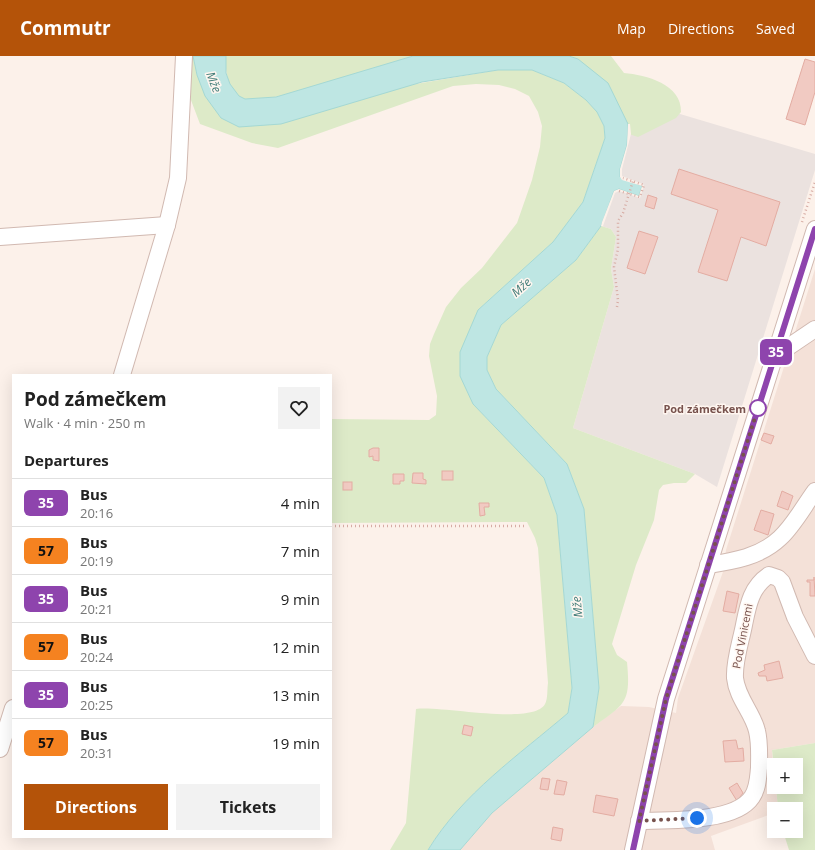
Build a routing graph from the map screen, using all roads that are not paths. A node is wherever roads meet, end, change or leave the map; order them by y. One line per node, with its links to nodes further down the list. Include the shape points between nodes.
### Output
1 (184, 56): 2 (street, via 178,178)
2 (167, 225): 4 (street); 7 (street)
3 (815, 229): 6 (street)
4 (0, 237)
5 (815, 329): 6 (street)
6 (775, 356): 9 (street)
7 (122, 374)
8 (815, 491): 9 (street, via 781,538 770,546 737,561)
9 (708, 565): 13 (street, via 666,699)
10 (815, 656): 13 (street, Pod Vinicemi, via 795,617 782,582 769,575 757,585 748,603 735,672 739,693 758,733 758,785 752,797 741,807 725,813 697,818)
11 (12, 711): 12 (street)
12 (0, 749)
13 (639, 821): 14 (street)
14 (637, 847)

